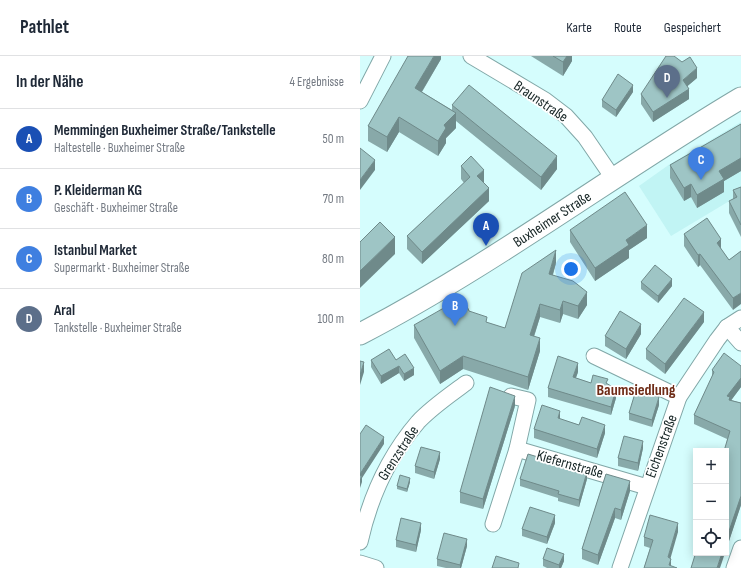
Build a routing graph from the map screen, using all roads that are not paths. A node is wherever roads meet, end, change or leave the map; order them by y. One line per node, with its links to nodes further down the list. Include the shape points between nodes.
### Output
1 (383, 56): 4 (street)
2 (471, 56): 5 (street, Braunstraße, via 545,100 566,116)
3 (741, 98): 5 (main road, Buxheimer Straße)
4 (360, 101)
5 (613, 178): 8 (main road, Buxheimer Straße, via 499,253 402,312)
6 (741, 318): 7 (street, Eichenstraße)
7 (728, 327): 9 (street); 13 (street, Eichenstraße)
8 (360, 334)
9 (741, 343)
10 (594, 356): 13 (street)
11 (466, 382): 17 (street, Grenzstraße, via 419,421 395,453 378,483)
12 (511, 396): 14 (street, via 528,400)
13 (679, 397): 15 (street, Eichenstraße)
14 (517, 448): 15 (street, Kiefernstraße); 16 (street)
15 (647, 486): 21 (street, Eichenstraße)
16 (493, 524)
17 (360, 542)
18 (741, 548): 22 (street)
19 (360, 563): 20 (street)
20 (376, 568)
21 (620, 568)
22 (734, 568)

